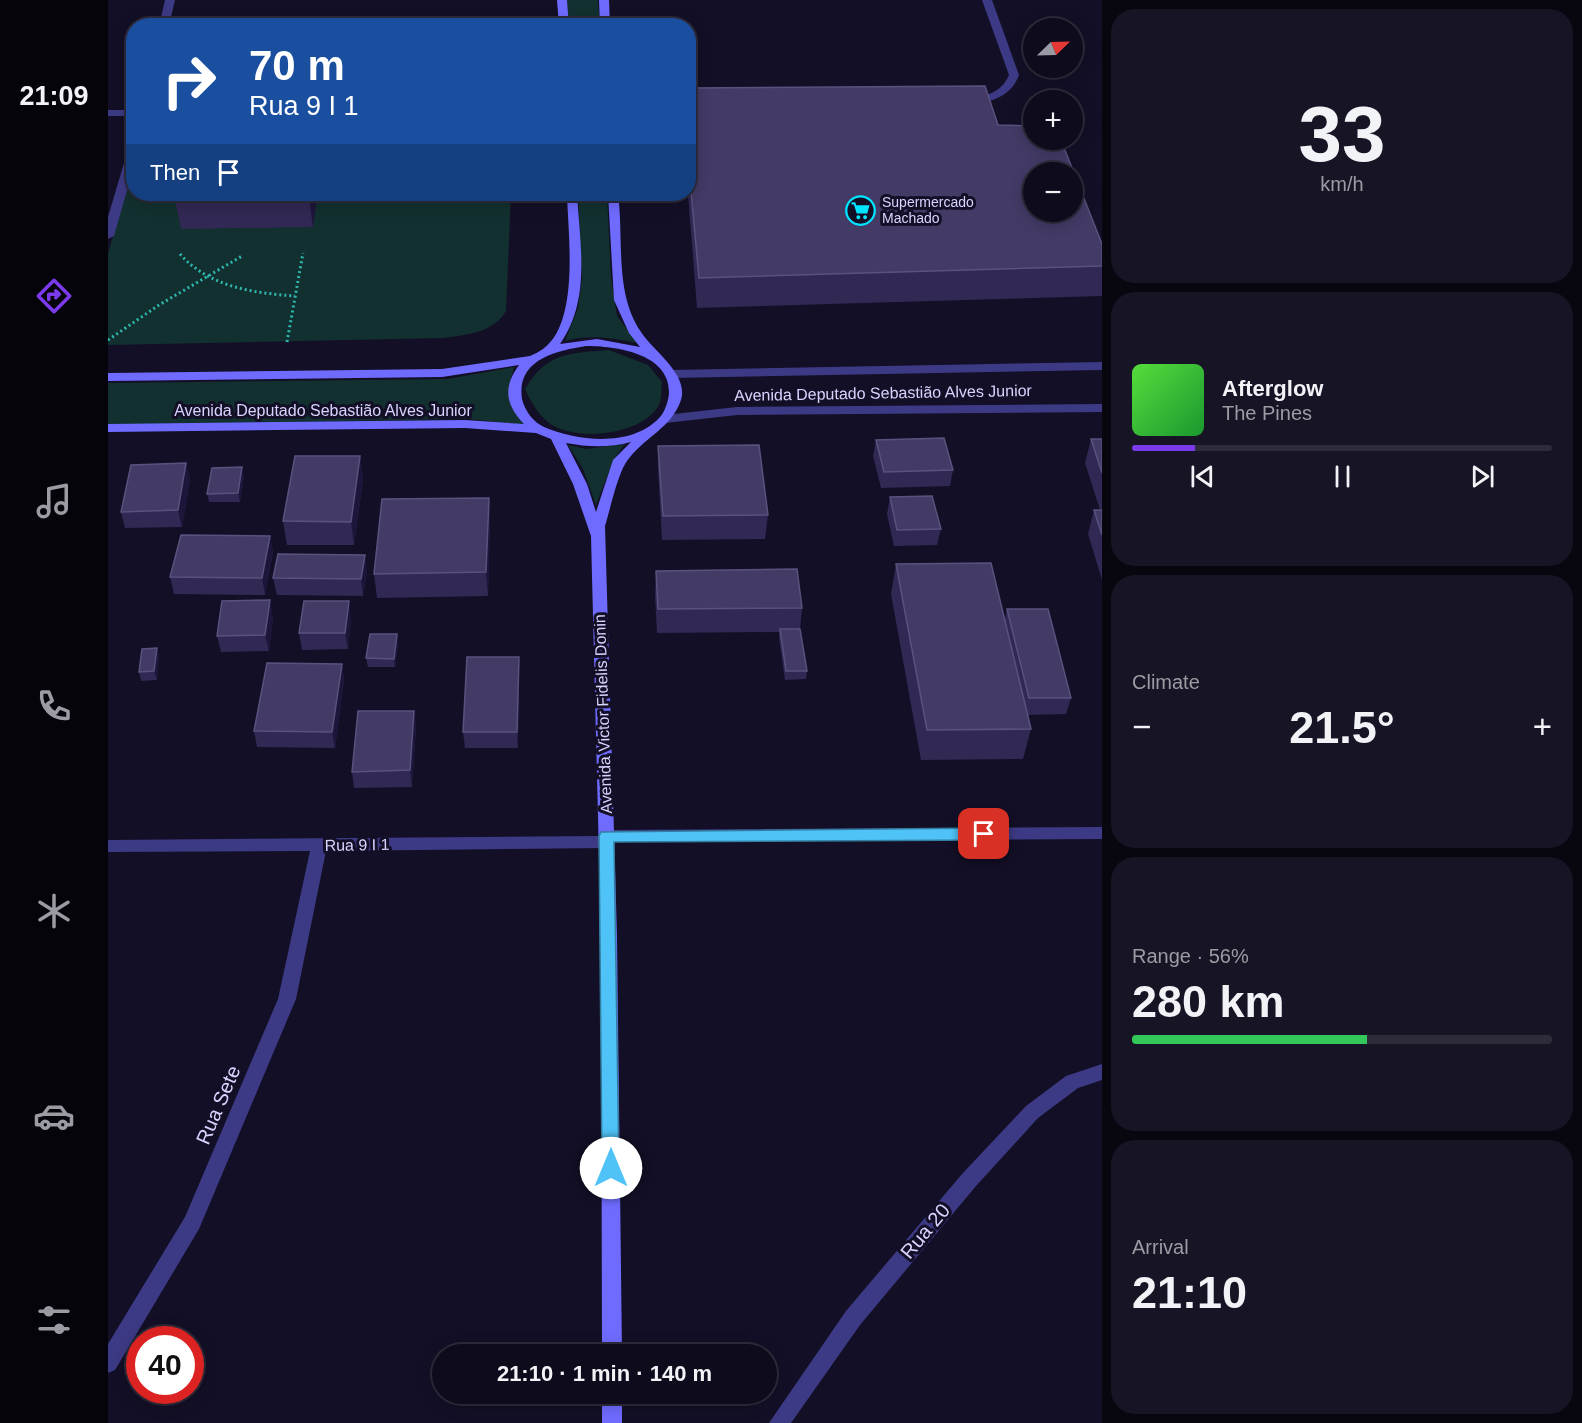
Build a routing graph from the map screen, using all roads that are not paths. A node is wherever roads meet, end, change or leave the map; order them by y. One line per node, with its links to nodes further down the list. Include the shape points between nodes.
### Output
1 (170, 0): 5 (street)
2 (562, 0): 6 (street)
3 (604, 0): 7 (street)
4 (987, 0): 8 (street, via 1014,75 1011,85 986,99)
5 (166, 18)
6 (563, 18)
7 (605, 18)
8 (956, 103)
9 (108, 113): 10 (street)
10 (126, 113)
11 (126, 174): 14 (street)
12 (572, 201): 15 (street, via 571,313)
13 (614, 201): 17 (street, via 621,300 635,333)
14 (108, 236)
15 (548, 351): 16 (street); 17 (street, via 586,342 607,342)
16 (533, 359): 20 (street, Avenida Deputado Sebastião Alves Junior, via 442,373); 24 (street, via 518,376 513,395 516,407)
17 (658, 361): 19 (street)
18 (1102, 366): 19 (street, Avenida Deputado Sebastião Alves Junior)
19 (671, 374): 22 (street, via 676,389 674,404)
20 (108, 377)
21 (1102, 408): 22 (street, Avenida Deputado Sebastião Alves Junior, via 738,411)
22 (665, 419): 25 (street)
23 (108, 428): 24 (street, Avenida Deputado Sebastião Alves Junior, via 465,424)
24 (538, 429): 26 (street)
25 (649, 431): 26 (street, via 614,442); 27 (street, Avenida Victor Fidelis Donin, via 620,460 598,526)
26 (555, 437): 27 (street, Avenida Victor Fidelis Donin, via 580,484)
27 (598, 542): 29 (street, Avenida Victor Fidelis Donin)
28 (1102, 833): 29 (street, Rua 9 I 1)
29 (606, 839): 30 (street, Rua 9 I 1); 33 (street, Avenida Victor Fidelis Donin)
30 (319, 845): 31 (street, Rua 9 I 1); 34 (street, Rua Sete, via 287,999 192,1223)
31 (108, 846)
32 (1102, 1072): 37 (street, Rua 20, via 1072,1082 1032,1112 969,1180 853,1318)
33 (612, 1344)
34 (108, 1363)
35 (612, 1404): 36 (street)
36 (612, 1423)
37 (779, 1423)

